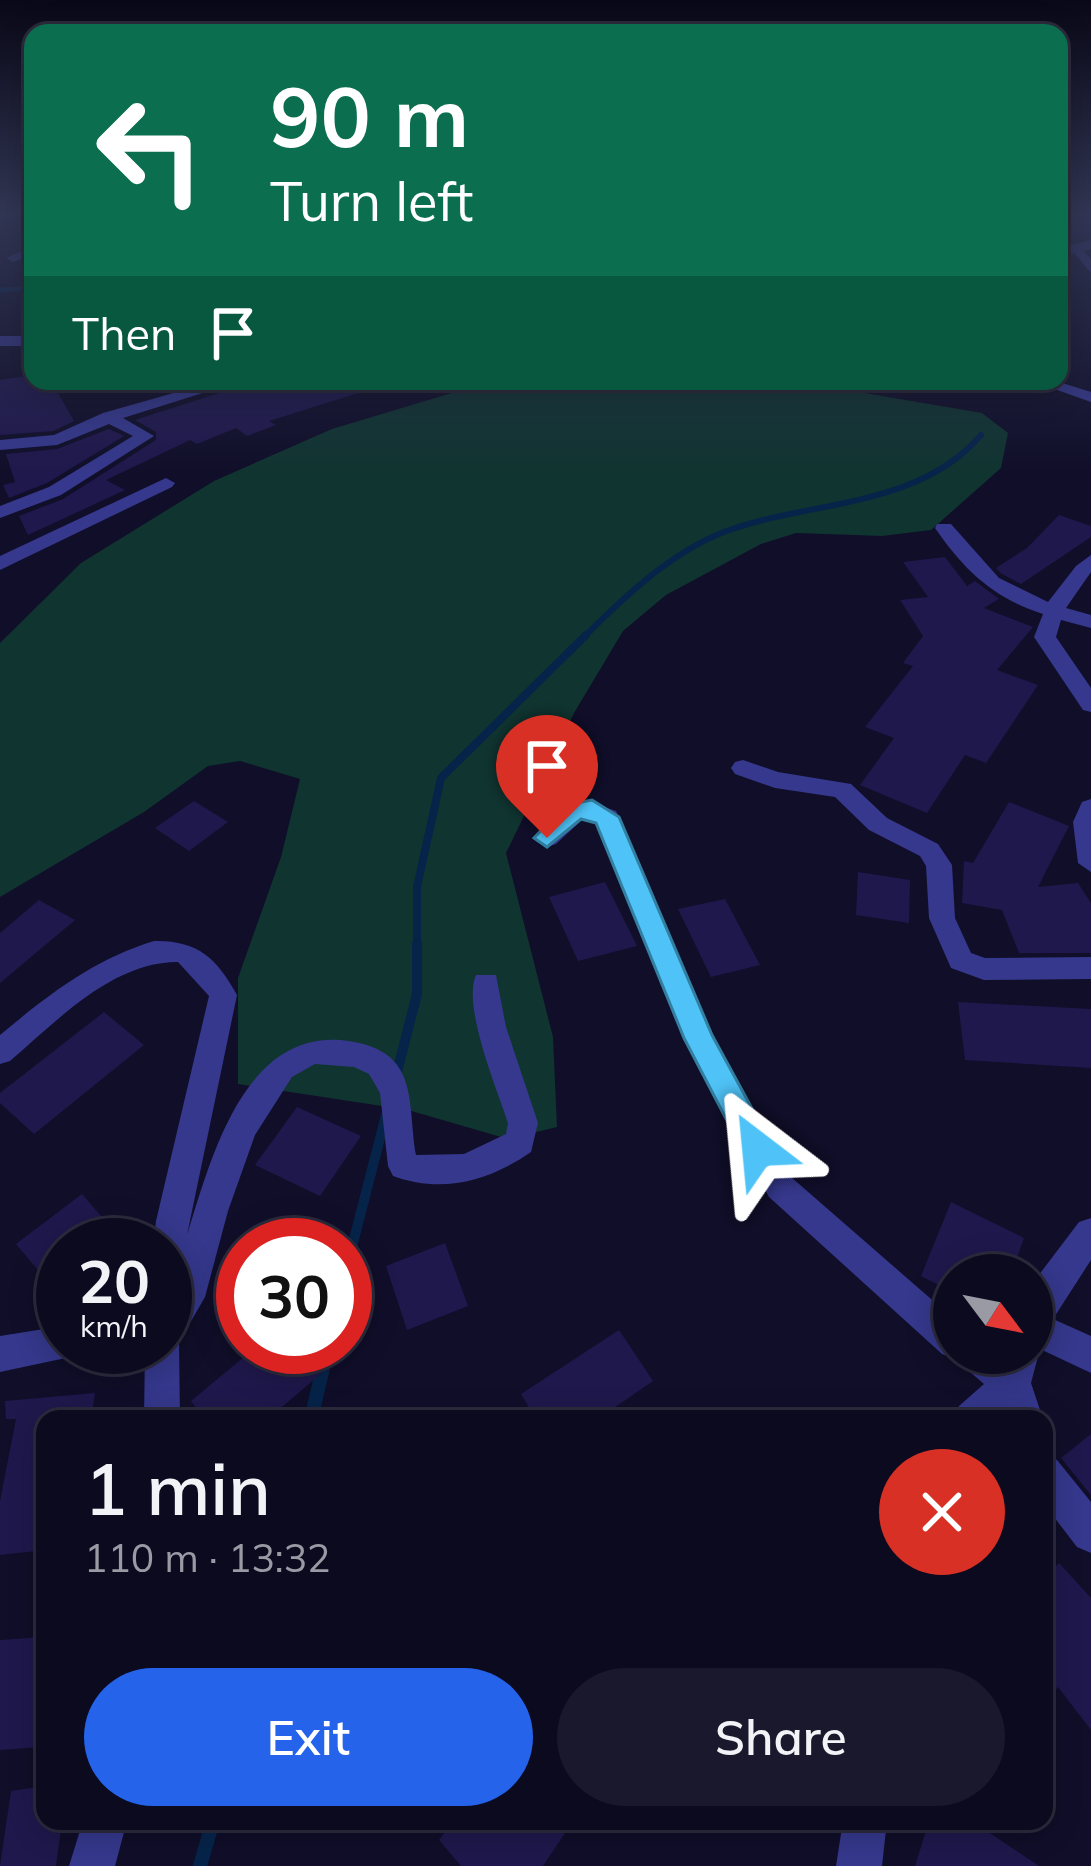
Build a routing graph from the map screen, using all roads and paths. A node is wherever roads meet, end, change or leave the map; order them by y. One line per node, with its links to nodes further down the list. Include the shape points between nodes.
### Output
1 (201, 390): 2 (street)
2 (109, 417): 3 (street, via 57,440); 5 (street, via 145,436 55,491)
3 (0, 446)
4 (166, 483): 8 (street)
5 (0, 512)
6 (944, 528): 9 (street, via 990,583)
7 (1091, 561): 9 (street)
8 (0, 564)
9 (1052, 612): 10 (street); 11 (street, via 1045,637)
10 (1091, 622)
11 (1091, 705)
12 (743, 768): 16 (street, via 842,790 878,824 929,850 939,866 942,918 962,960 984,969)
13 (1091, 808): 15 (street)
14 (547, 838): 23 (street, via 574,811 607,817 699,1038 780,1187)
15 (1091, 862)
16 (1091, 968)
17 (486, 983): 21 (street, via 523,1124 520,1142 461,1170 429,1174 404,1166 396,1148 399,1098 383,1069 346,1053 301,1054 260,1094)
18 (0, 1052): 19 (street, via 122,960 178,951 202,964 223,995)
19 (173, 1218)
20 (1091, 1233): 22 (street)
21 (192, 1278)
22 (1053, 1284)
23 (933, 1323)
24 (1053, 1337): 27 (street)
25 (36, 1348): 26 (street)
26 (0, 1354)
27 (1091, 1354)
28 (162, 1374): 31 (street)
29 (1013, 1374): 32 (street)
30 (1019, 1374): 33 (street)
31 (161, 1410)
32 (980, 1410)
33 (1024, 1410)
34 (1053, 1484): 35 (street)
35 (1091, 1533)
36 (102, 1830): 38 (street)
37 (864, 1830): 39 (street)
38 (92, 1866)
39 (860, 1866)

